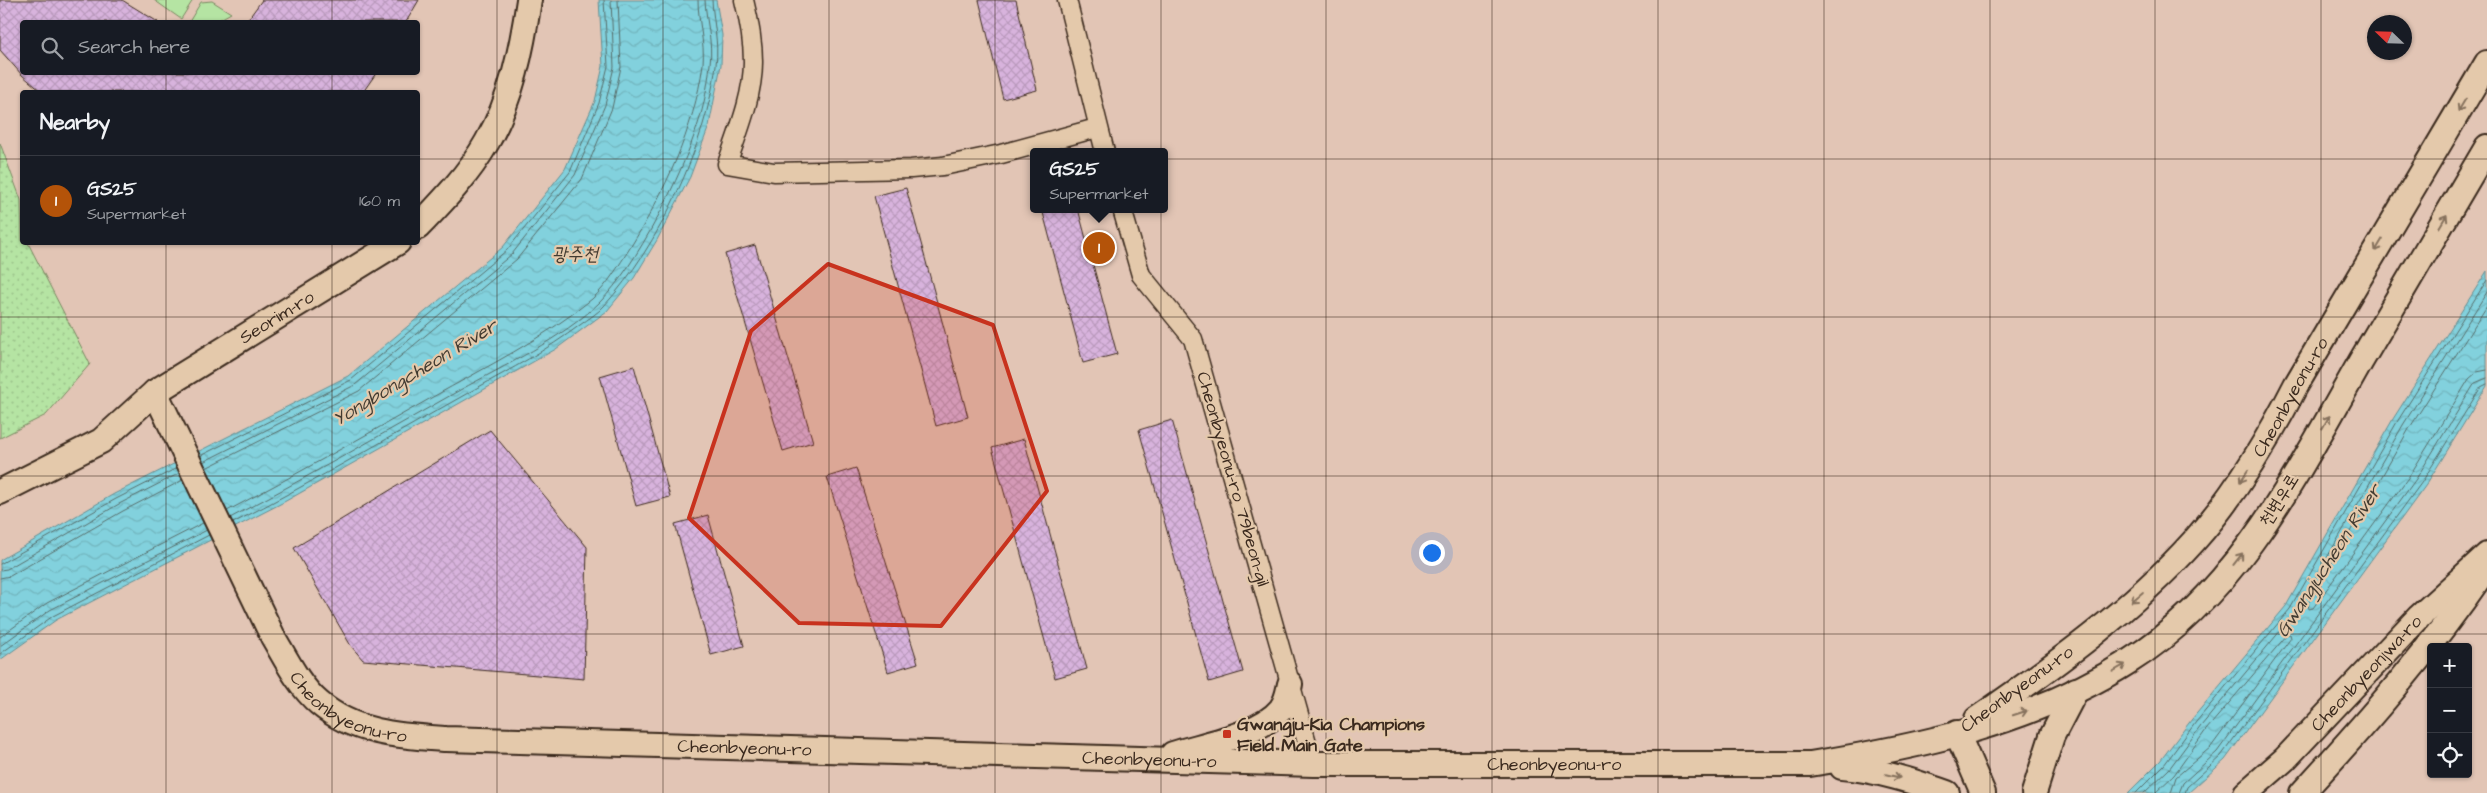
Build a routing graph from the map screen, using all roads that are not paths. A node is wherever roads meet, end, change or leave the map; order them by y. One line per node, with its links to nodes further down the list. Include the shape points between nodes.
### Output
1 (529, 0): 9 (street, via 514,76 487,142 445,200)
2 (744, 0): 5 (street, via 753,64 741,123 728,164 774,172 935,167 1001,154)
3 (1067, 0): 5 (street)
4 (2487, 63): 17 (street, Cheonbyeonu-ro, one-way to 17, via 2296,385 2270,436 2242,480 2196,540 2161,576 2102,626 2040,676)
5 (1098, 128): 7 (street)
6 (2487, 146): 16 (street, 천변우로, one-way to 6, via 2129,662 2168,634 2219,584 2257,535 2304,461)
7 (1104, 148)
8 (1123, 213): 15 (street, Cheonbyeonu-ro 79beon-gil, via 1141,275 1194,339)
9 (420, 225)
10 (393, 245): 11 (street, Seorim-ro)
11 (155, 392): 12 (street, via 102,441); 18 (street, Cheonbyeonu-ro, via 273,637 318,702 342,719 368,729 400,736 446,739)
12 (0, 492)
13 (2487, 555): 24 (street, Cheonbyeonjwa-ro, via 2419,617 2285,758)
14 (2487, 567): 25 (street, Cheonbyeonjwa-ro, via 2449,623 2402,682)
15 (1290, 684): 18 (street, via 1281,709 1262,724); 19 (street, Cheonbyeonu-ro 79beon-gil)
16 (2076, 690): 17 (street, 천변우로, one-way to 16, via 2040,707); 23 (street, via 2052,736)
17 (1957, 733): 20 (street, Cheonbyeonu-ro, via 1886,752); 22 (street)
18 (1154, 760): 19 (street, Cheonbyeonu-ro)
19 (1313, 764): 20 (street, Cheonbyeonu-ro)
20 (1810, 764): 21 (street, one-way to 21, via 1866,769)
21 (1947, 793)
22 (1983, 793)
23 (2034, 793)
24 (2246, 793)
25 (2302, 793)

